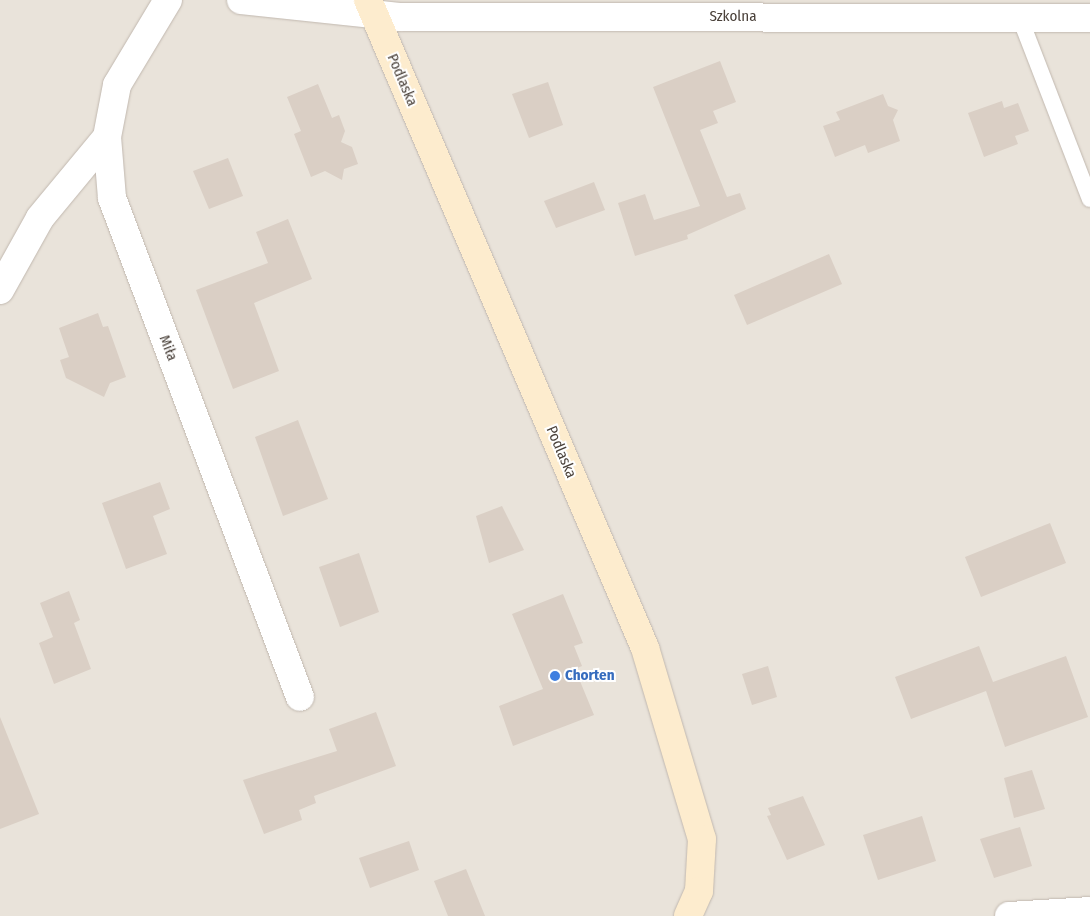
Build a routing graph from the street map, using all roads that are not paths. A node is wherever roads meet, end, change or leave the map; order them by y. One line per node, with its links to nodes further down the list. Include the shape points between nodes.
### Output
1 (168, 0): 7 (street, Miła, via 117,85)
2 (241, 0): 3 (street, Szkolna)
3 (371, 8): 4 (street, Szkolna); 12 (street, Podlaska, via 645,648 702,839 699,891)
4 (850, 9): 5 (street, Szkolna)
5 (1020, 18): 6 (street, Szkolna); 8 (lane)
6 (1090, 18)
7 (107, 137): 9 (street, via 40,218); 10 (street, Miła, via 112,198)
8 (1090, 199)
9 (0, 290)
10 (300, 697)
11 (1090, 911): 13 (street)
12 (691, 915)
13 (1009, 916)

